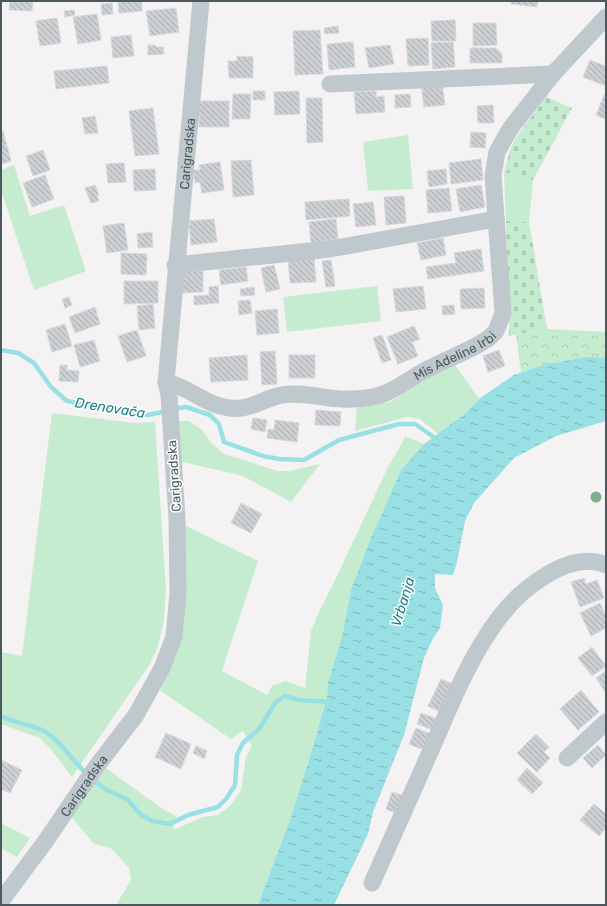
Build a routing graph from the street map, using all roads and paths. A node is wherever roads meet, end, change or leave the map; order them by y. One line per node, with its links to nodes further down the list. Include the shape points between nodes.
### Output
1 (201, 1): 6 (street, Carigradska)
2 (606, 17): 3 (street, Mis Adeline Irbi)
3 (553, 74): 4 (street); 5 (street, Mis Adeline Irbi, via 510,129 497,152 493,176)
4 (330, 84)
5 (496, 220): 6 (street, via 330,248); 7 (street, Mis Adeline Irbi, via 503,313 496,332 481,344 430,368 396,389 382,396 350,400 297,394 283,395 249,407 230,408 212,403 184,387)
6 (175, 265): 7 (street, Carigradska)
7 (167, 389): 12 (street, Carigradska, via 177,518 178,593 174,637 153,687 136,715)
8 (606, 564): 11 (street, via 583,560 563,566 535,582 499,617 469,666)
9 (606, 722): 10 (street)
10 (567, 758)
11 (372, 883)
12 (1, 901)

